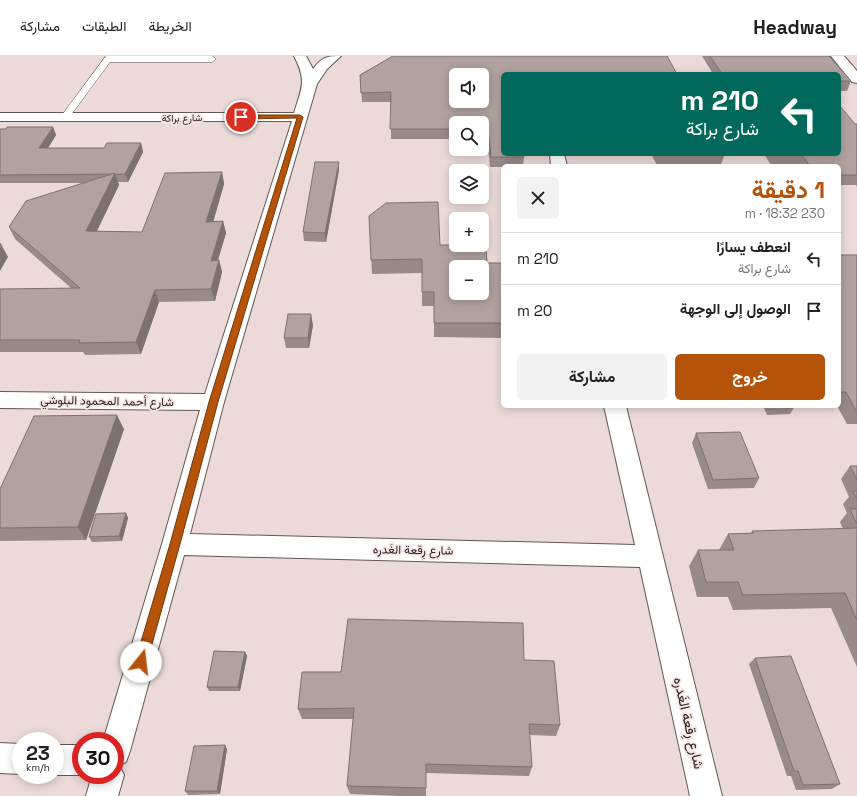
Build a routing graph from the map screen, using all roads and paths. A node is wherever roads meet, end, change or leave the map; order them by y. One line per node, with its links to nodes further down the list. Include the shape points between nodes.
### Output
1 (300, 56): 7 (street, via 307,69)
2 (335, 56): 7 (street, via 322,66)
3 (837, 56): 6 (street)
4 (109, 58): 5 (lane); 9 (lane)
5 (212, 59)
6 (857, 78)
7 (310, 84): 10 (street)
8 (0, 117): 9 (street, شارع براكة)
9 (64, 117): 10 (street, شارع براكة)
10 (300, 117): 12 (street)
11 (0, 400): 12 (street, شارع أحمد المحمود البلوشي)
12 (213, 402): 14 (street)
13 (615, 408): 15 (street, شارع رِقعة الغَدره)
14 (175, 544): 15 (street, شارع رِقعة الغَدره); 16 (street)
15 (650, 556): 21 (street, شارع رِقعة الغَدره)
16 (121, 732)
17 (0, 758): 18 (street)
18 (12, 759)
19 (105, 784): 20 (street)
20 (102, 796)
21 (706, 796)

